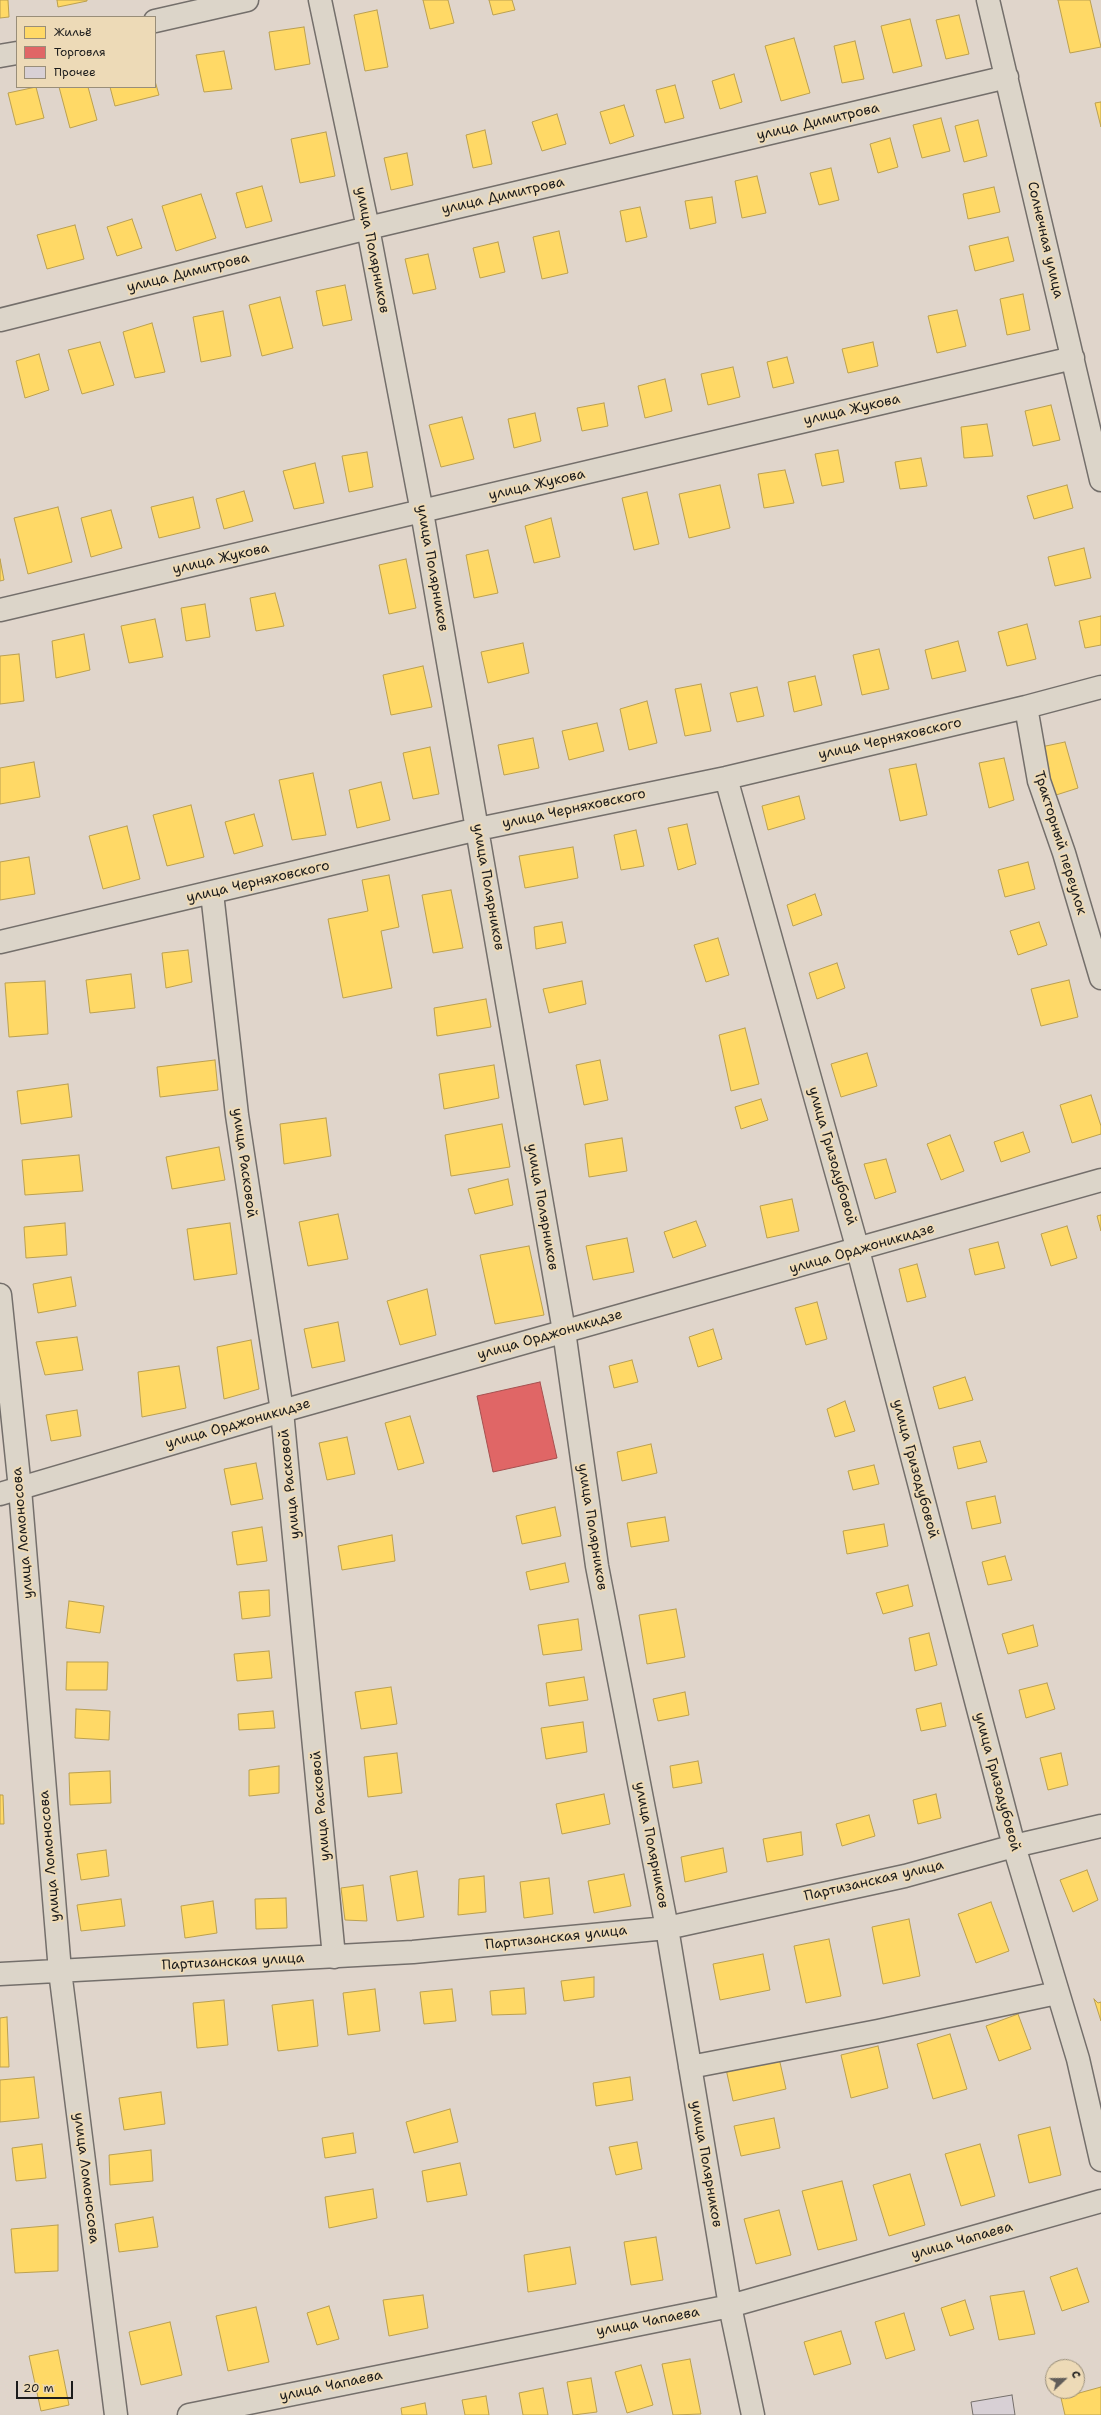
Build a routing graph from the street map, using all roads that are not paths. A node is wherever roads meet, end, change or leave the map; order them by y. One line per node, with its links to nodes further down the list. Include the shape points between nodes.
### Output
1 (247, 0): 4 (street)
2 (320, 0): 8 (street, улица Полярников)
3 (988, 0): 7 (street, Солнечная улица)
4 (156, 21)
5 (16, 52): 6 (street)
6 (0, 56)
7 (1007, 77): 8 (street, улица Димитрова); 10 (street, Солнечная улица)
8 (368, 228): 9 (street, улица Димитрова); 12 (street, улица Полярников)
9 (0, 320)
10 (1073, 358): 11 (street, Солнечная улица); 12 (street, улица Жукова)
11 (1101, 480)
12 (422, 512): 13 (street, улица Жукова); 17 (street, улица Полярников)
13 (0, 610)
14 (1101, 687): 15 (street, улица Черняховского)
15 (1026, 707): 16 (street, улица Черняховского); 20 (street, Тракторный переулок, via 1039,781 1064,853)
16 (726, 778): 17 (street, улица Черняховского); 22 (street, улица Гризодубовой)
17 (478, 829): 18 (street, улица Черняховского); 24 (street, улица Полярников)
18 (212, 893): 19 (street, улица Черняховского); 25 (street, улица Расковой, via 237,1115)
19 (0, 942)
20 (1101, 978)
21 (1101, 1180): 22 (street, улица Орджоникидзе)
22 (858, 1250): 24 (street, улица Орджоникидзе); 28 (street, улица Гризодубовой)
23 (0, 1294): 26 (street, улица Ломоносова)
24 (564, 1331): 25 (street, улица Орджоникидзе); 29 (street, улица Полярников, via 597,1566)
25 (282, 1411): 26 (street, улица Орджоникидзе); 30 (street, улица Расковой)
26 (10, 1492): 31 (street, улица Ломоносова)
27 (1101, 1826): 28 (street, Партизанская улица)
28 (1014, 1846): 29 (street, Партизанская улица, via 905,1876); 33 (street, улица Гризодубовой)
29 (667, 1928): 30 (street, Партизанская улица); 34 (street, улица Полярников)
30 (334, 1957): 31 (street, Партизанская улица)
31 (60, 1971): 32 (street, Партизанская улица); 38 (street, улица Ломоносова)
32 (0, 1974)
33 (1057, 1993): 34 (street); 35 (street, улица Гризодубовой, via 1078,2058)
34 (690, 2067): 37 (street, улица Полярников)
35 (1101, 2160)
36 (1101, 2201): 37 (street, улица Чапаева)
37 (730, 2306): 39 (street, улица Чапаева); 40 (street, улица Полярников)
38 (116, 2415)
39 (189, 2415)
40 (753, 2415)

